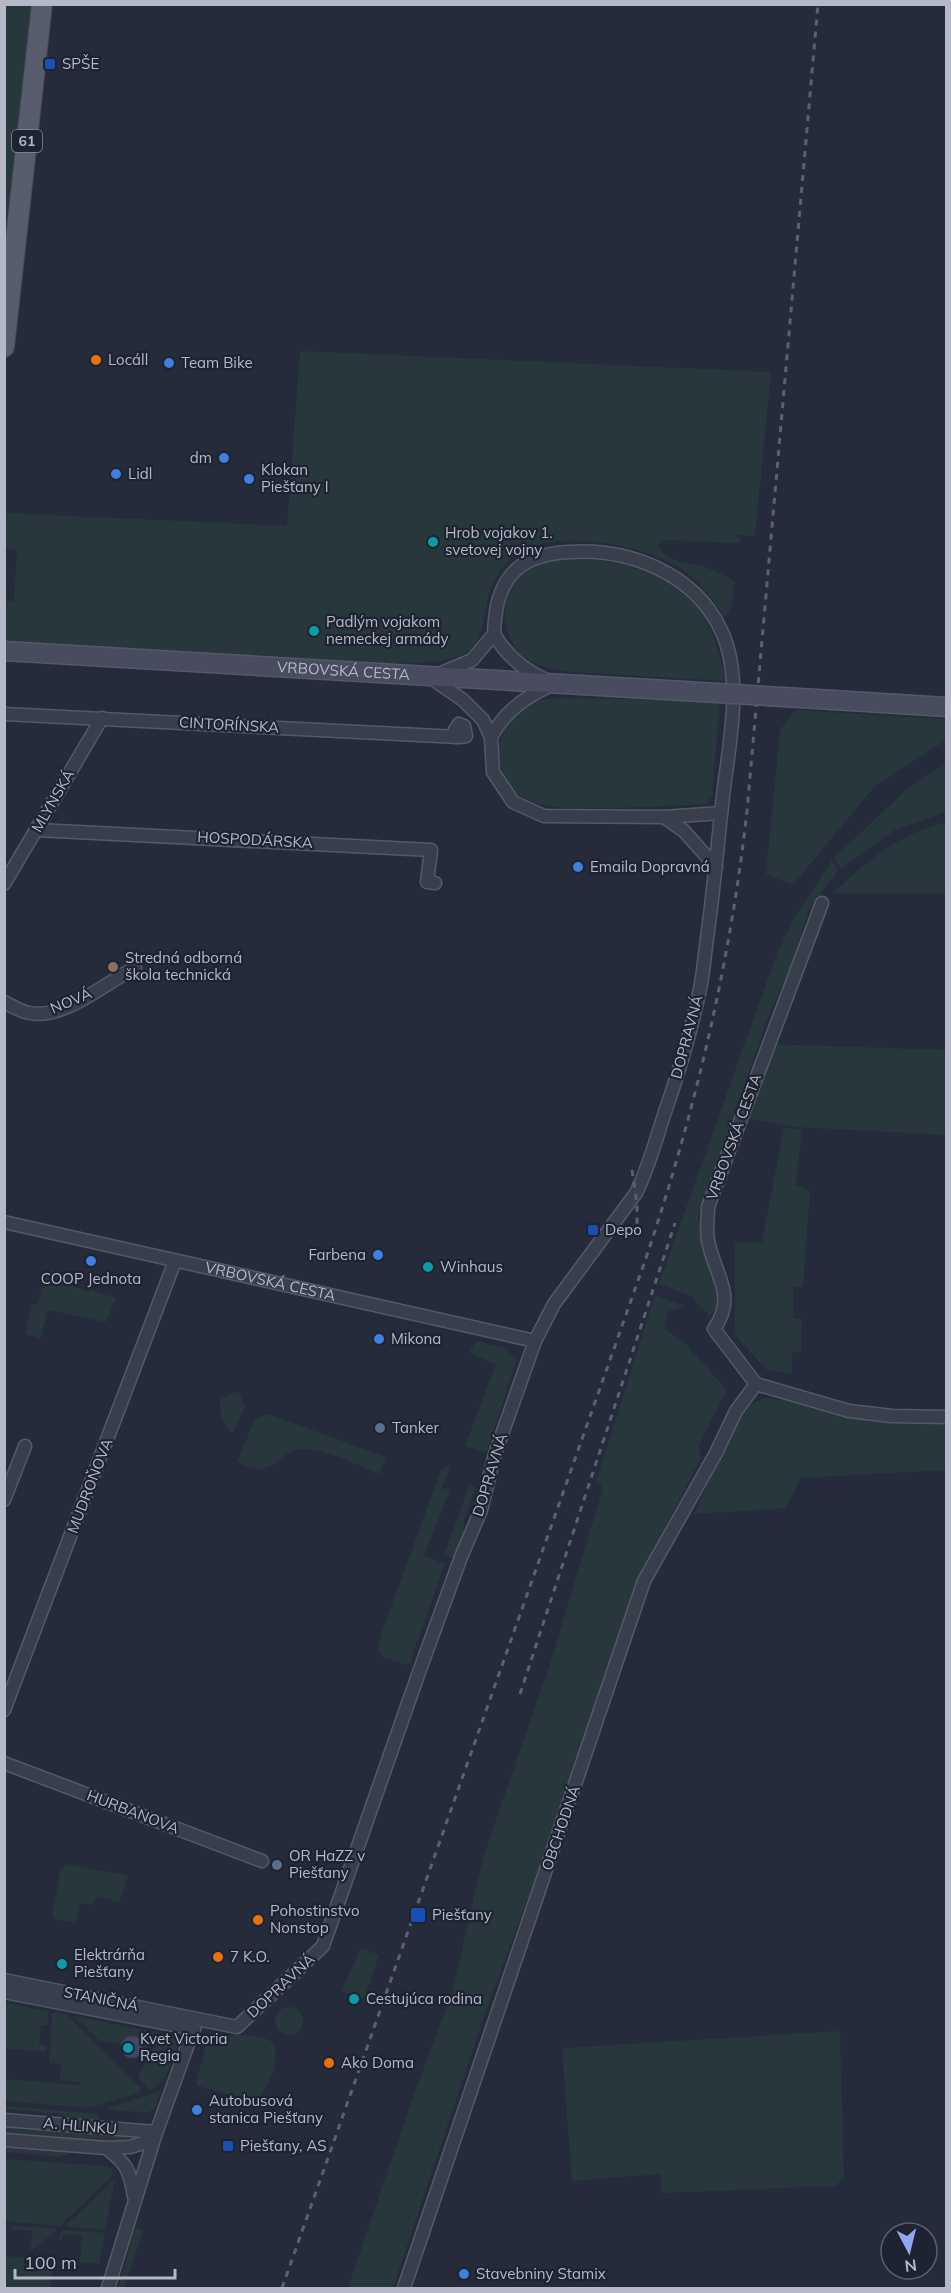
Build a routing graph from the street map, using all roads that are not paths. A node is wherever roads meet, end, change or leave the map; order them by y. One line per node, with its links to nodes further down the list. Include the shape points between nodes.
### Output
1 (42, 4): 2 (main road, 61)
2 (4, 347)
3 (494, 634): 5 (street, via 472,660); 6 (street, via 505,652 518,663); 12 (street, DOPRAVNÁ, via 498,596 507,581 518,568 547,554 585,551 620,555 647,563 681,582 721,628 732,660 733,699)
4 (4, 651): 5 (main road, VRBOVSKÁ CESTA)
5 (430, 677): 6 (main road, VRBOVSKÁ CESTA); 11 (street, via 480,716)
6 (556, 684): 7 (main road, VRBOVSKÁ CESTA, bridge); 11 (street, via 516,706)
7 (946, 707)
8 (4, 714): 9 (street, CINTORÍNSKA)
9 (102, 718): 10 (street, CINTORÍNSKA); 14 (street, MLYNSKÁ)
10 (454, 737)
11 (490, 737): 13 (street, via 493,772 513,802 534,812 544,816)
12 (721, 813): 13 (street); 15 (street, DOPRAVNÁ)
13 (664, 817): 15 (street, via 684,831)
14 (37, 830): 16 (street, HOSPODÁRSKA, via 431,850 427,882); 17 (street, MLYNSKÁ)
15 (716, 867): 23 (street, DOPRAVNÁ, via 700,988 682,1062 645,1175 636,1193 554,1304)
16 (435, 883)
17 (4, 884)
18 (822, 903): 24 (street, VRBOVSKÁ CESTA, via 708,1208 708,1240 726,1296 723,1317 714,1329)
19 (135, 968): 20 (street, NOVÁ, via 87,998 48,1012 31,1014)
20 (4, 1002)
21 (4, 1222): 22 (street, VRBOVSKÁ CESTA)
22 (175, 1261): 23 (street, VRBOVSKÁ CESTA); 28 (street, MUDROŇOVA)
23 (535, 1341): 33 (street, DOPRAVNÁ, via 495,1454 481,1510 418,1675 323,1946 237,2027)
24 (756, 1384): 25 (street, via 849,1411); 40 (street, OBCHODNÁ, via 736,1411 644,1581)
25 (946, 1417)
26 (25, 1446): 27 (street)
27 (4, 1500)
28 (4, 1710)
29 (4, 1763): 30 (street, HURBANOVA)
30 (262, 1861)
31 (4, 1980): 33 (street, STANIČNÁ)
32 (4, 1992): 33 (street, STANIČNÁ)
33 (196, 2024): 35 (street, A. HLINKU)
34 (4, 2120): 35 (street, A. HLINKU)
35 (156, 2134): 37 (street, A. HLINKU, via 130,2147); 38 (street, A. HLINKU)
36 (4, 2139): 37 (street, A. HLINKU)
37 (106, 2148): 38 (street, A. HLINKU, via 122,2160 131,2176)
38 (134, 2200): 39 (street, A. HLINKU)
39 (108, 2289)
40 (404, 2289)

